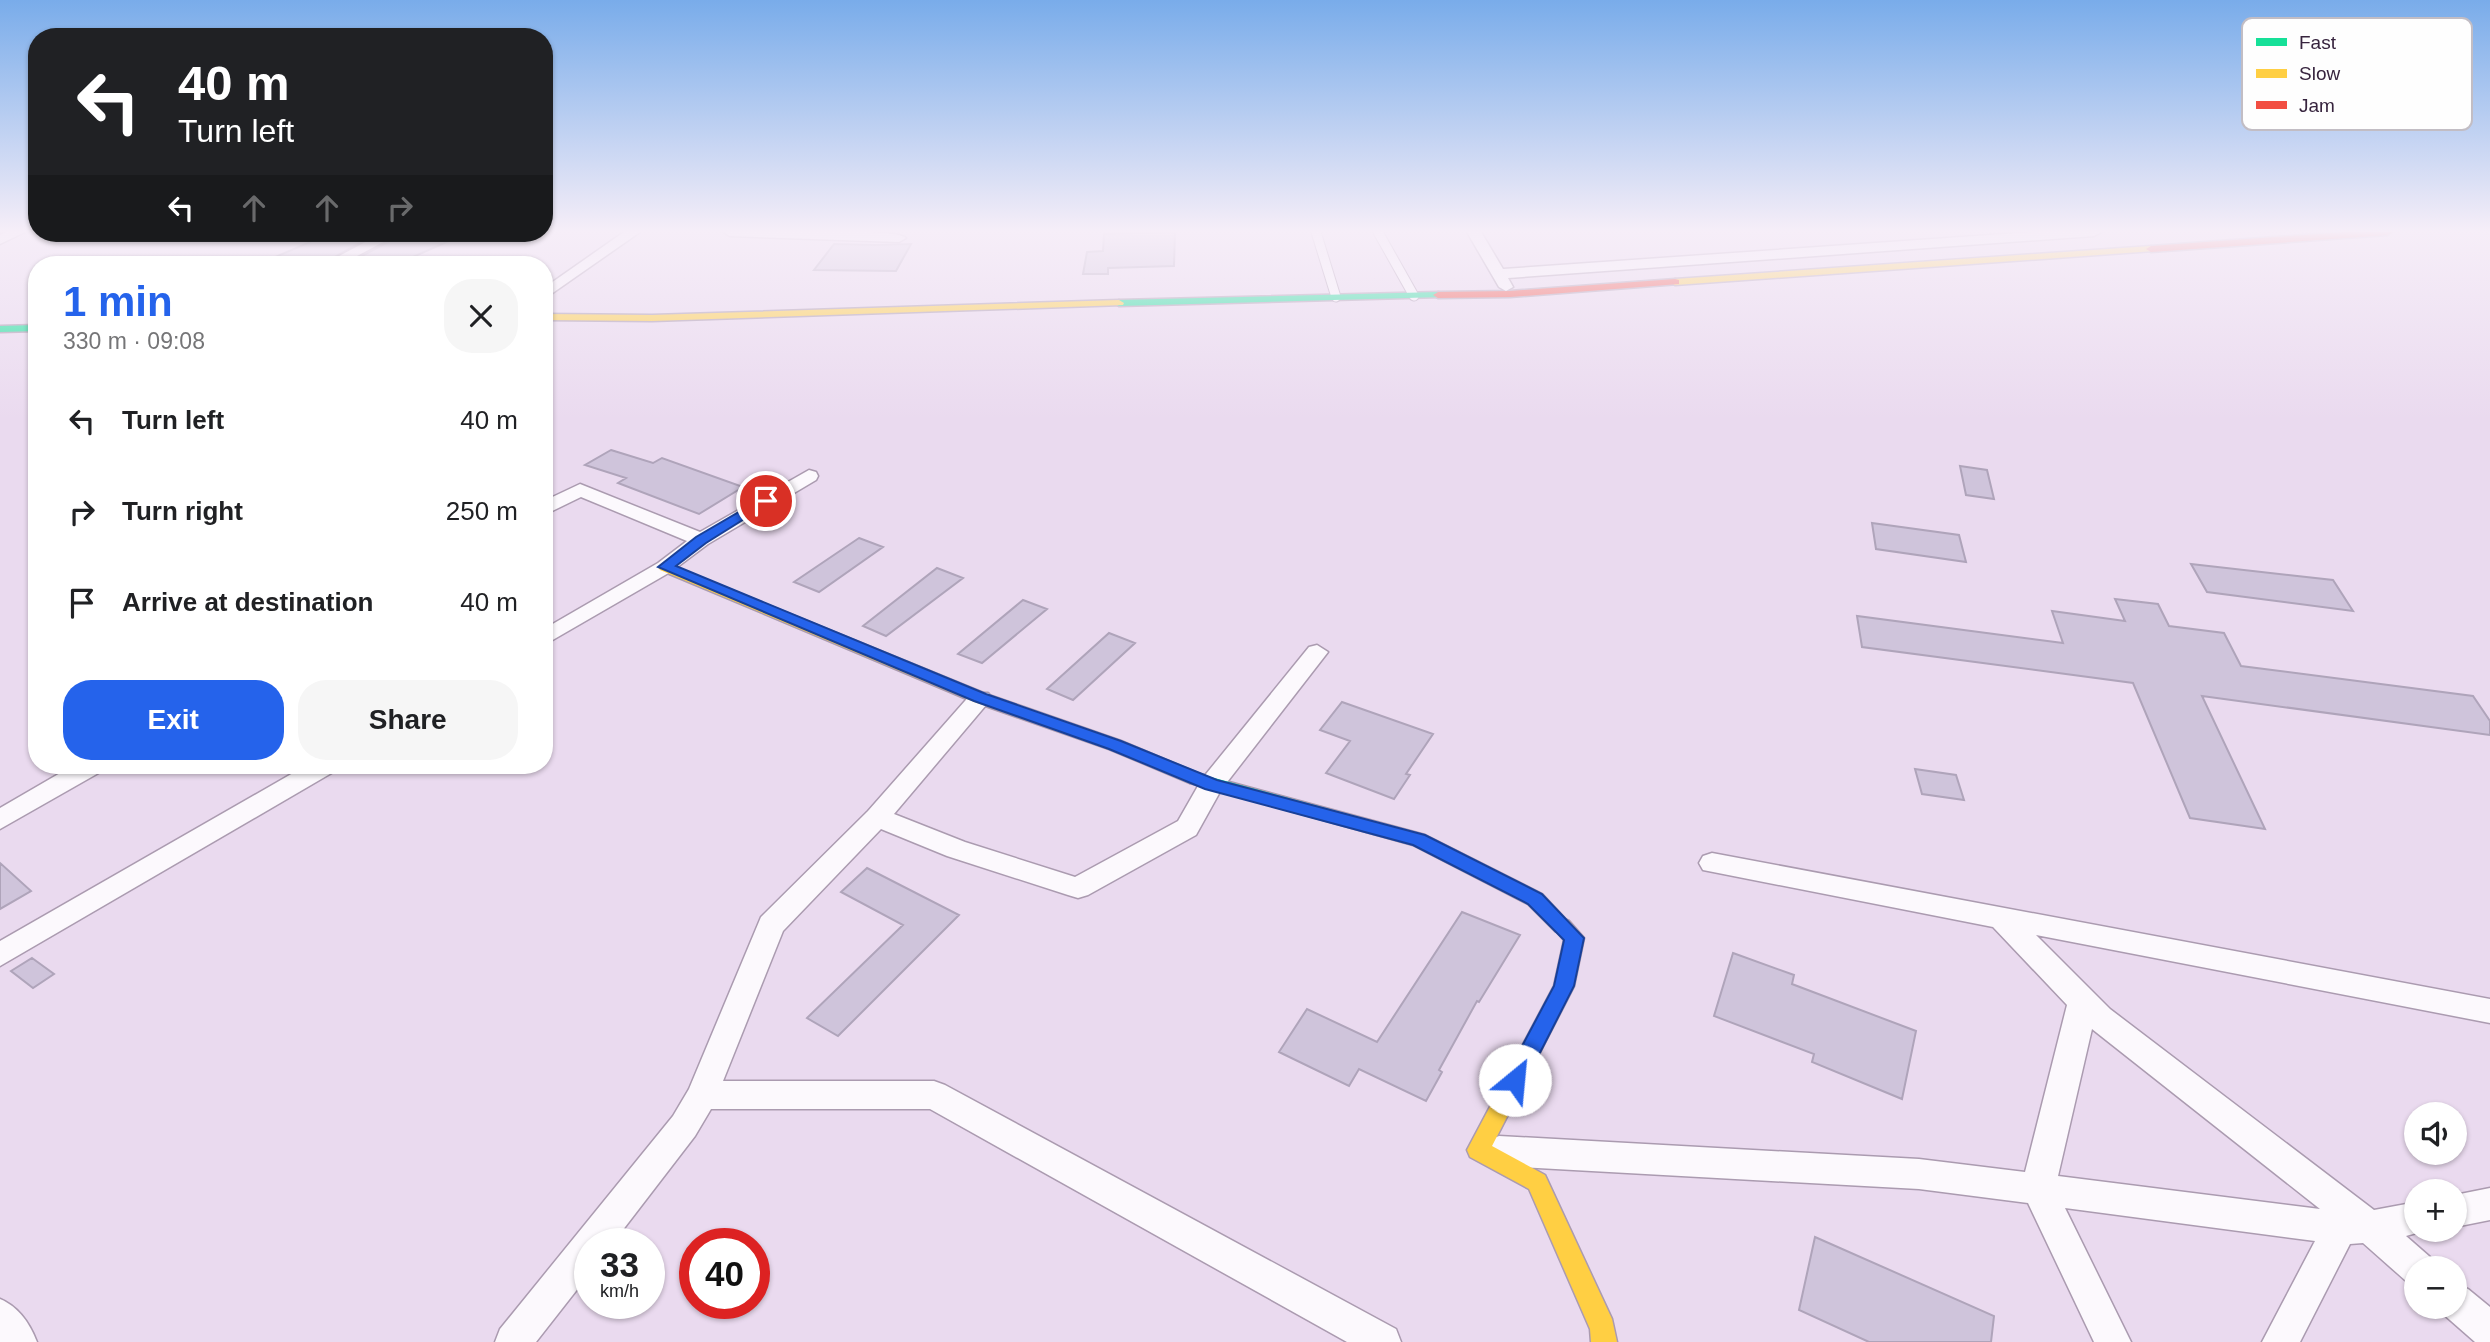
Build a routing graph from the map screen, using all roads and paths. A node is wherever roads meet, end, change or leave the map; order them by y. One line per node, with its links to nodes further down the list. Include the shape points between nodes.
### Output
1 (1480, 295): 2 (main road)
2 (1414, 296): 3 (main road)
3 (1336, 297): 5 (main road)
4 (553, 317): 5 (main road)
5 (652, 318): 6 (main road)
6 (553, 326)
7 (28, 328): 8 (main road)
8 (0, 329)
9 (809, 476): 11 (street)
10 (553, 504): 11 (street, via 580,490)
11 (701, 540): 12 (street)
12 (665, 567): 13 (street); 15 (main road)
13 (553, 633)
14 (1317, 652): 18 (street)
15 (980, 698): 18 (main road, via 1115,745); 19 (street)
16 (78, 774): 20 (street)
17 (311, 774): 23 (street)
18 (1211, 785): 19 (street, via 1187,828 1078,888 956,849); 27 (main road, via 1419,840 1535,899 1574,938 1564,986)
19 (877, 817): 26 (street, via 771,925)
20 (0, 820)
21 (1712, 863): 22 (street)
22 (2000, 917): 24 (street); 25 (street)
23 (0, 955)
24 (2084, 1002): 28 (street); 33 (street)
25 (2490, 1011)
26 (702, 1095): 32 (street, via 684,1126); 41 (street, via 934,1095)
27 (1478, 1150): 28 (street, via 1919,1174); 42 (main road, via 1537,1182 1603,1328)
28 (2038, 1189): 33 (street); 43 (street)
29 (2490, 1204): 30 (street)
30 (2467, 1209)
31 (2404, 1220): 33 (street)
32 (603, 1228)
33 (2355, 1228): 34 (street); 44 (street)
34 (2404, 1260)
35 (574, 1265): 40 (street)
36 (2467, 1311): 38 (street)
37 (0, 1317): 39 (street)
38 (2490, 1331)
39 (19, 1342)
40 (513, 1342)
41 (1383, 1342)
42 (1604, 1342)
43 (2113, 1342)
44 (2280, 1342)

